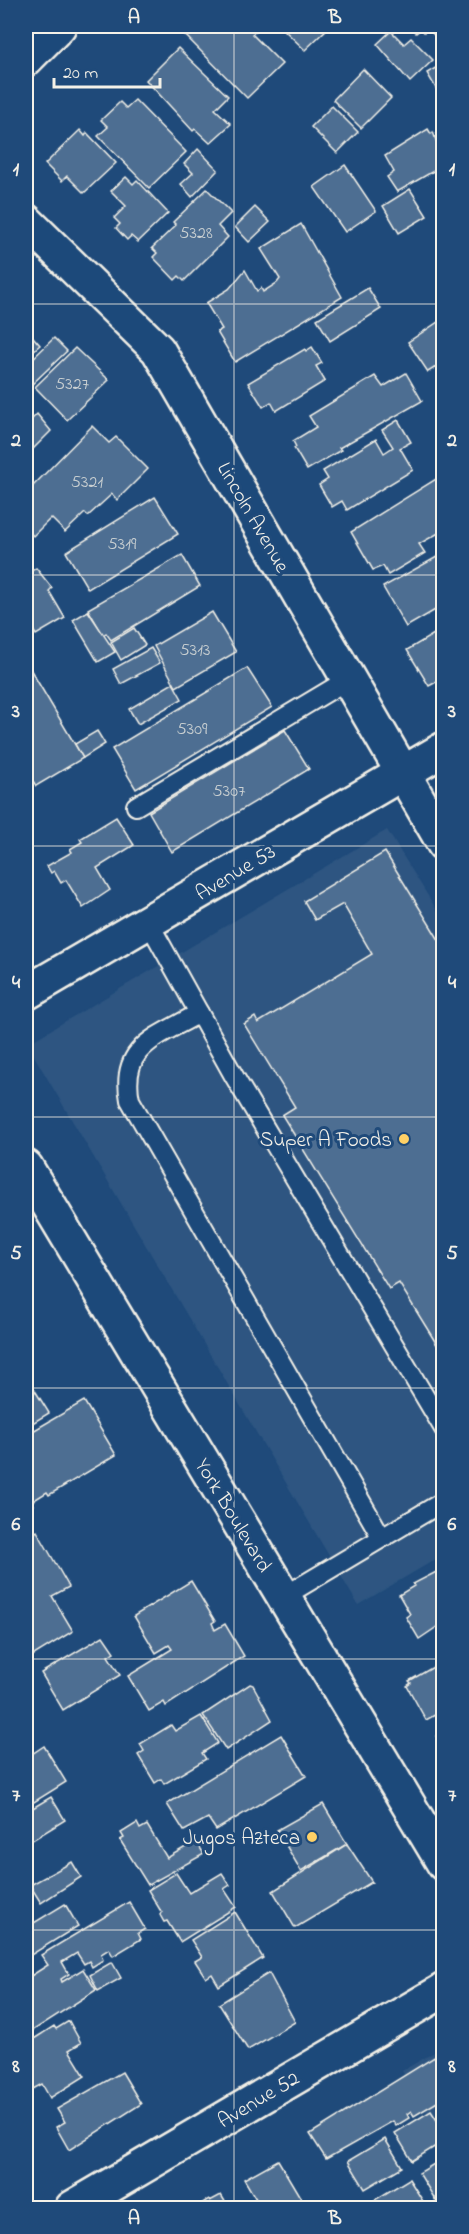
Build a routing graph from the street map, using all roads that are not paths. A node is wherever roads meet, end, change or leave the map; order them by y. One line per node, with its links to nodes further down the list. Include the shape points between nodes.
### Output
1 (59, 26): 2 (street)
2 (26, 59)
3 (26, 221): 4 (street, Lincoln Avenue, via 158,350)
4 (347, 680): 6 (street, Lincoln Avenue); 7 (lane)
5 (444, 749): 6 (street, Avenue 53)
6 (401, 774): 8 (street, Lincoln Avenue); 9 (street, Avenue 53)
7 (136, 806)
8 (444, 844)
9 (149, 923): 10 (street, Avenue 53); 11 (lane)
10 (26, 993)
11 (199, 1013): 13 (lane); 15 (lane, via 138,1049 129,1066 130,1100)
12 (26, 1167): 16 (street, York Boulevard)
13 (444, 1429)
14 (444, 1501): 15 (lane)
15 (382, 1538): 16 (lane)
16 (283, 1597): 17 (street, York Boulevard)
17 (444, 1864)
18 (444, 1990): 19 (street, Avenue 52)
19 (72, 2208)

